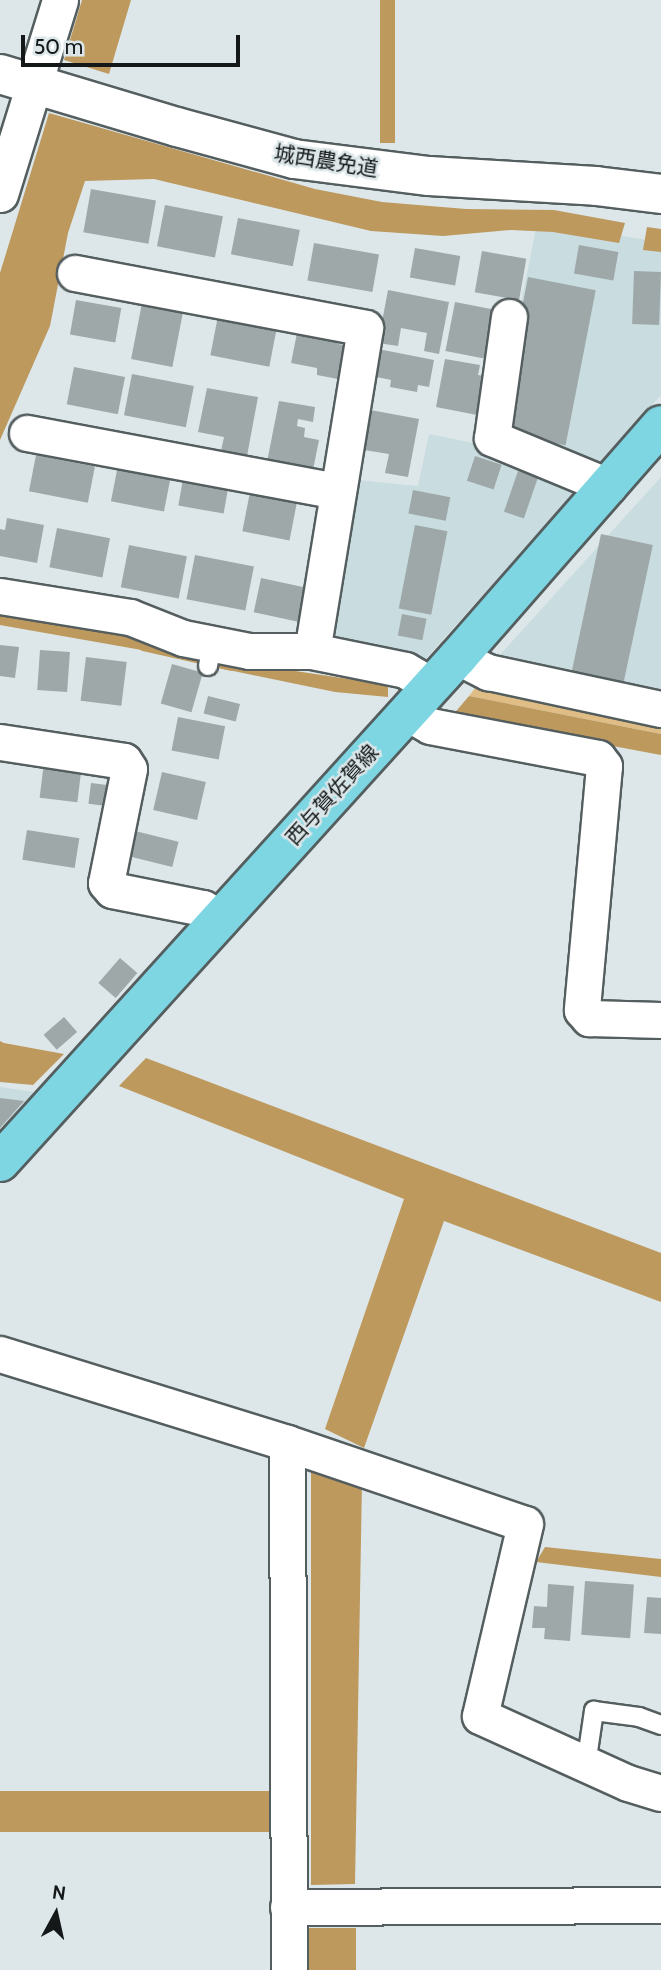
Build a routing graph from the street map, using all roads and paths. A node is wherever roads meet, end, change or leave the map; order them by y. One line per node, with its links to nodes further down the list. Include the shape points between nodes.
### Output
1 (60, 0): 2 (street)
2 (18, 78): 3 (street); 4 (street, 城西農免道, via 294,159 429,176)
3 (0, 194)
4 (661, 194)
5 (75, 274): 10 (street, via 365,328)
6 (509, 317): 9 (street, via 492,438)
7 (661, 425): 9 (main road, 西与賀佐賀線)
8 (27, 433): 10 (street)
9 (608, 486): 13 (main road, 西与賀佐賀線)
10 (338, 491): 12 (street)
11 (0, 596): 12 (street, via 130,617 210,655)
12 (312, 651): 14 (street, via 405,670)
13 (457, 657): 14 (main road, 西与賀佐賀線); 15 (street, via 488,671)
14 (419, 699): 17 (main road, 西与賀佐賀線); 18 (street, via 430,726 598,758 604,766 582,1010 589,1018)
15 (661, 709)
16 (0, 742): 17 (street, via 124,761 129,769 106,883 112,890 203,908)
17 (221, 919): 19 (main road, 西与賀佐賀線)
18 (661, 1020)
19 (0, 1162)
20 (0, 1354): 21 (street)
21 (287, 1443): 23 (street, via 524,1524 480,1716); 26 (street)
22 (661, 1725): 23 (lane, via 639,1717 594,1712)
23 (586, 1765): 24 (street)
24 (661, 1793)
25 (661, 1905): 26 (street)
26 (288, 1907): 27 (street)
27 (289, 1970)

